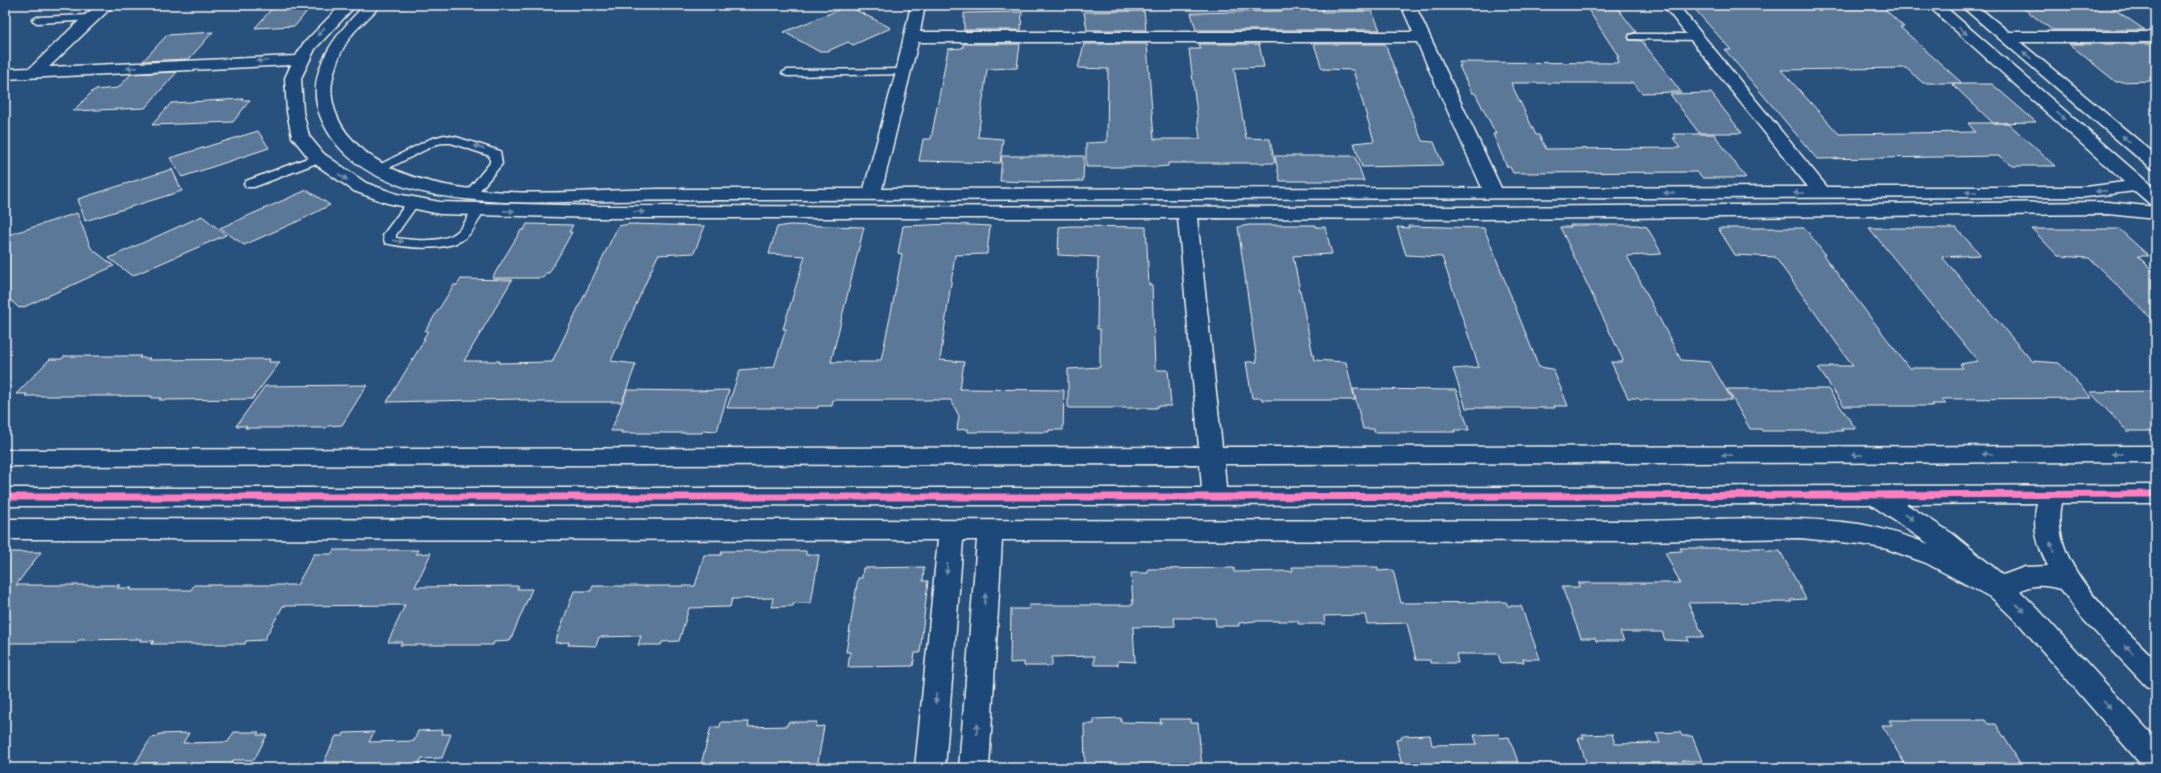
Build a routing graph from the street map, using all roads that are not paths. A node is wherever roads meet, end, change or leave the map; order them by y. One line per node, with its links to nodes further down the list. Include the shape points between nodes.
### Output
1 (107, 5): 9 (street)
2 (349, 5): 17 (street, one-way to 17, via 308,47)
3 (373, 5): 29 (street, via 350,26 335,49 325,73 323,98 339,138 357,156)
4 (918, 5): 11 (street)
5 (1408, 5): 12 (street)
6 (1670, 5): 14 (street)
7 (1934, 5): 25 (street, one-way to 25)
8 (1967, 5): 15 (street)
9 (90, 18): 10 (lane); 19 (street)
10 (37, 20)
11 (911, 37): 12 (street); 20 (street)
12 (1422, 37): 32 (street)
13 (1634, 37): 14 (lane)
14 (1696, 37): 33 (street)
15 (2004, 37): 16 (street); 26 (street, one-way to 15)
16 (2156, 37)
17 (300, 60): 18 (street, one-way to 18); 23 (street)
18 (228, 68): 19 (street, one-way to 19); 23 (street); 24 (street)
19 (36, 72): 22 (street)
20 (904, 72): 21 (lane); 35 (street)
21 (787, 73)
22 (5, 74)
23 (294, 78): 27 (street, via 297,125 301,138)
24 (5, 86)
25 (2032, 91): 26 (street); 31 (street, one-way to 31)
26 (2071, 92): 28 (street, one-way to 26)
27 (318, 158): 30 (lane); 40 (street, one-way to 40, via 360,186)
28 (2156, 164)
29 (377, 169): 34 (street, via 416,185); 34 (lane, one-way to 29, via 496,164 496,154 452,140 434,141)
30 (250, 184)
31 (2140, 185): 33 (street, one-way to 33, via 2086,192); 39 (street)
32 (1494, 193): 33 (street, one-way to 32); 37 (street)
33 (1822, 193)
34 (471, 194): 38 (street)
35 (872, 194): 36 (street); 38 (street)
36 (1162, 194): 37 (street); 43 (street)
37 (1472, 194): 45 (street)
38 (614, 195): 42 (street)
39 (2156, 200)
40 (412, 204): 41 (street); 41 (lane, one-way to 41, via 389,235 390,240 453,240 462,234)
41 (478, 210): 42 (street, one-way to 42)
42 (604, 212): 43 (street, one-way to 43)
43 (1163, 212): 44 (street)
44 (1187, 212): 45 (street); 48 (street)
45 (1478, 212): 46 (street, via 2108,208)
46 (2156, 213)
47 (2156, 454): 48 (street, one-way to 48)
48 (1211, 456): 49 (street); 55 (street)
49 (5, 458)
50 (2156, 494): 51 (street)
51 (2051, 495): 52 (street); 62 (street, one-way to 51, via 2052,549 2047,530 2046,513)
52 (1876, 496): 56 (street); 63 (street, one-way to 63, via 1944,541)
53 (5, 497): 54 (street)
54 (791, 497): 55 (street); 58 (street)
55 (1215, 497): 56 (street)
56 (1619, 497): 61 (street)
57 (5, 529): 58 (street)
58 (786, 530): 59 (street)
59 (951, 530): 60 (street); 66 (street, one-way to 66)
60 (990, 530): 61 (street); 67 (street, one-way to 60)
61 (1638, 531): 63 (street, via 1800,528 1860,534 1889,540 1935,556)
62 (2069, 582): 63 (street, via 2051,577 2019,578 2009,583); 64 (street, one-way to 62)
63 (2003, 591): 65 (street, one-way to 65)
64 (2156, 678)
65 (2156, 760)
66 (930, 768)
67 (974, 768)

